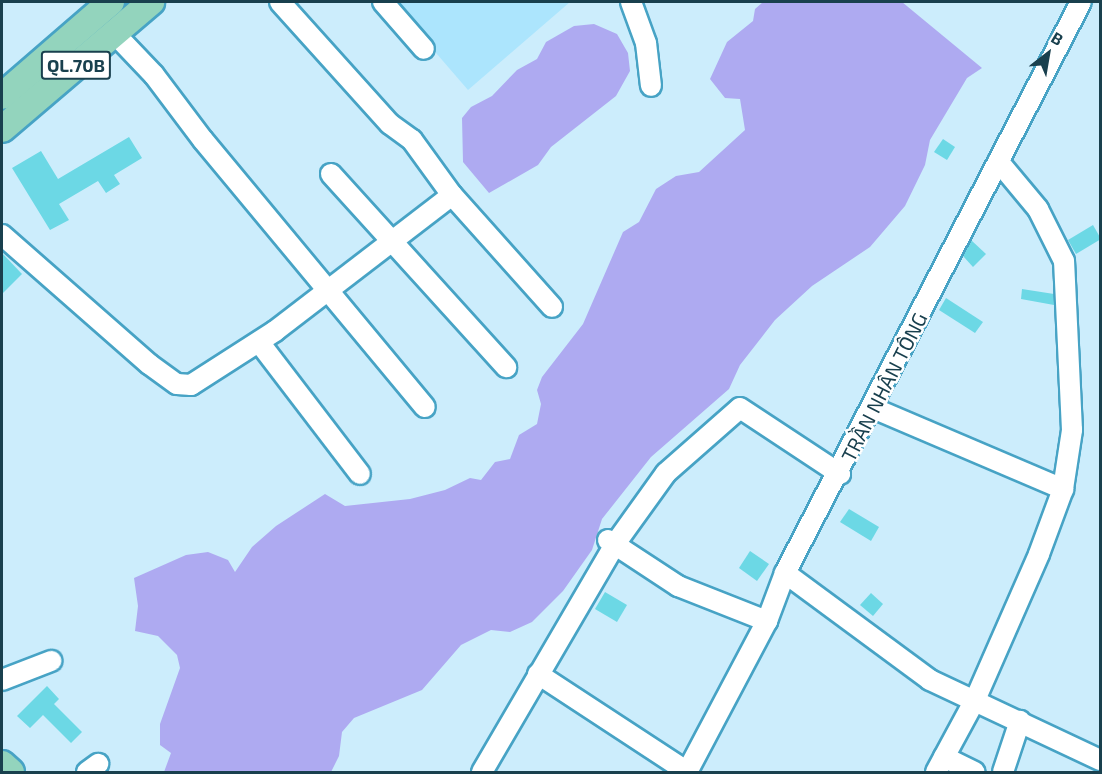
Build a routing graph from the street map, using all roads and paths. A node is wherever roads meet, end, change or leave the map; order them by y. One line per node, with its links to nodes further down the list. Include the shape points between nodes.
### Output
1 (111, 2): 10 (main road, QL.70B)
2 (151, 2): 7 (main road, QL.70B)
3 (280, 2): 14 (street, via 390,124 412,140)
4 (383, 2): 8 (street)
5 (631, 2): 9 (street, via 646,43)
6 (1081, 2): 12 (street, TRẦN NHÂN TÔNG)
7 (114, 33): 11 (main road, QL.70B); 17 (street, via 154,75 203,140)
8 (424, 49)
9 (651, 86)
10 (2, 96)
11 (2, 129)
12 (998, 161): 22 (street, TRẦN NHÂN TÔNG); 25 (street, via 1038,209 1064,261 1072,430)
13 (331, 174): 16 (street)
14 (452, 195): 16 (street); 18 (street)
15 (2, 235): 19 (street, via 177,384 191,385)
16 (392, 242): 17 (street); 20 (street)
17 (331, 289): 19 (street); 21 (street)
18 (552, 308)
19 (259, 342): 23 (street)
20 (506, 367)
21 (425, 407)
22 (873, 408): 24 (street, TRẦN NHÂN TÔNG); 25 (street)
23 (360, 474)
24 (840, 474): 26 (street, via 740,408 666,472); 27 (street, TRẦN NHÂN TÔNG)
25 (1063, 489): 32 (street)
26 (611, 542): 28 (street, via 678,586); 30 (street)
27 (785, 573): 28 (street, TRẦN NHÂN TÔNG); 32 (street, via 930,680)
28 (767, 621): 39 (street, TRẦN NHÂN TÔNG)
29 (51, 661): 31 (street)
30 (538, 674): 38 (street); 39 (street)
31 (2, 680)
32 (975, 700): 33 (street); 36 (street)
33 (1020, 721): 34 (street); 41 (street)
34 (1101, 760)
35 (2, 764): 37 (main road)
36 (940, 765): 40 (street)
37 (10, 772)
38 (482, 772)
39 (688, 772)
40 (975, 772)
41 (1003, 772)

